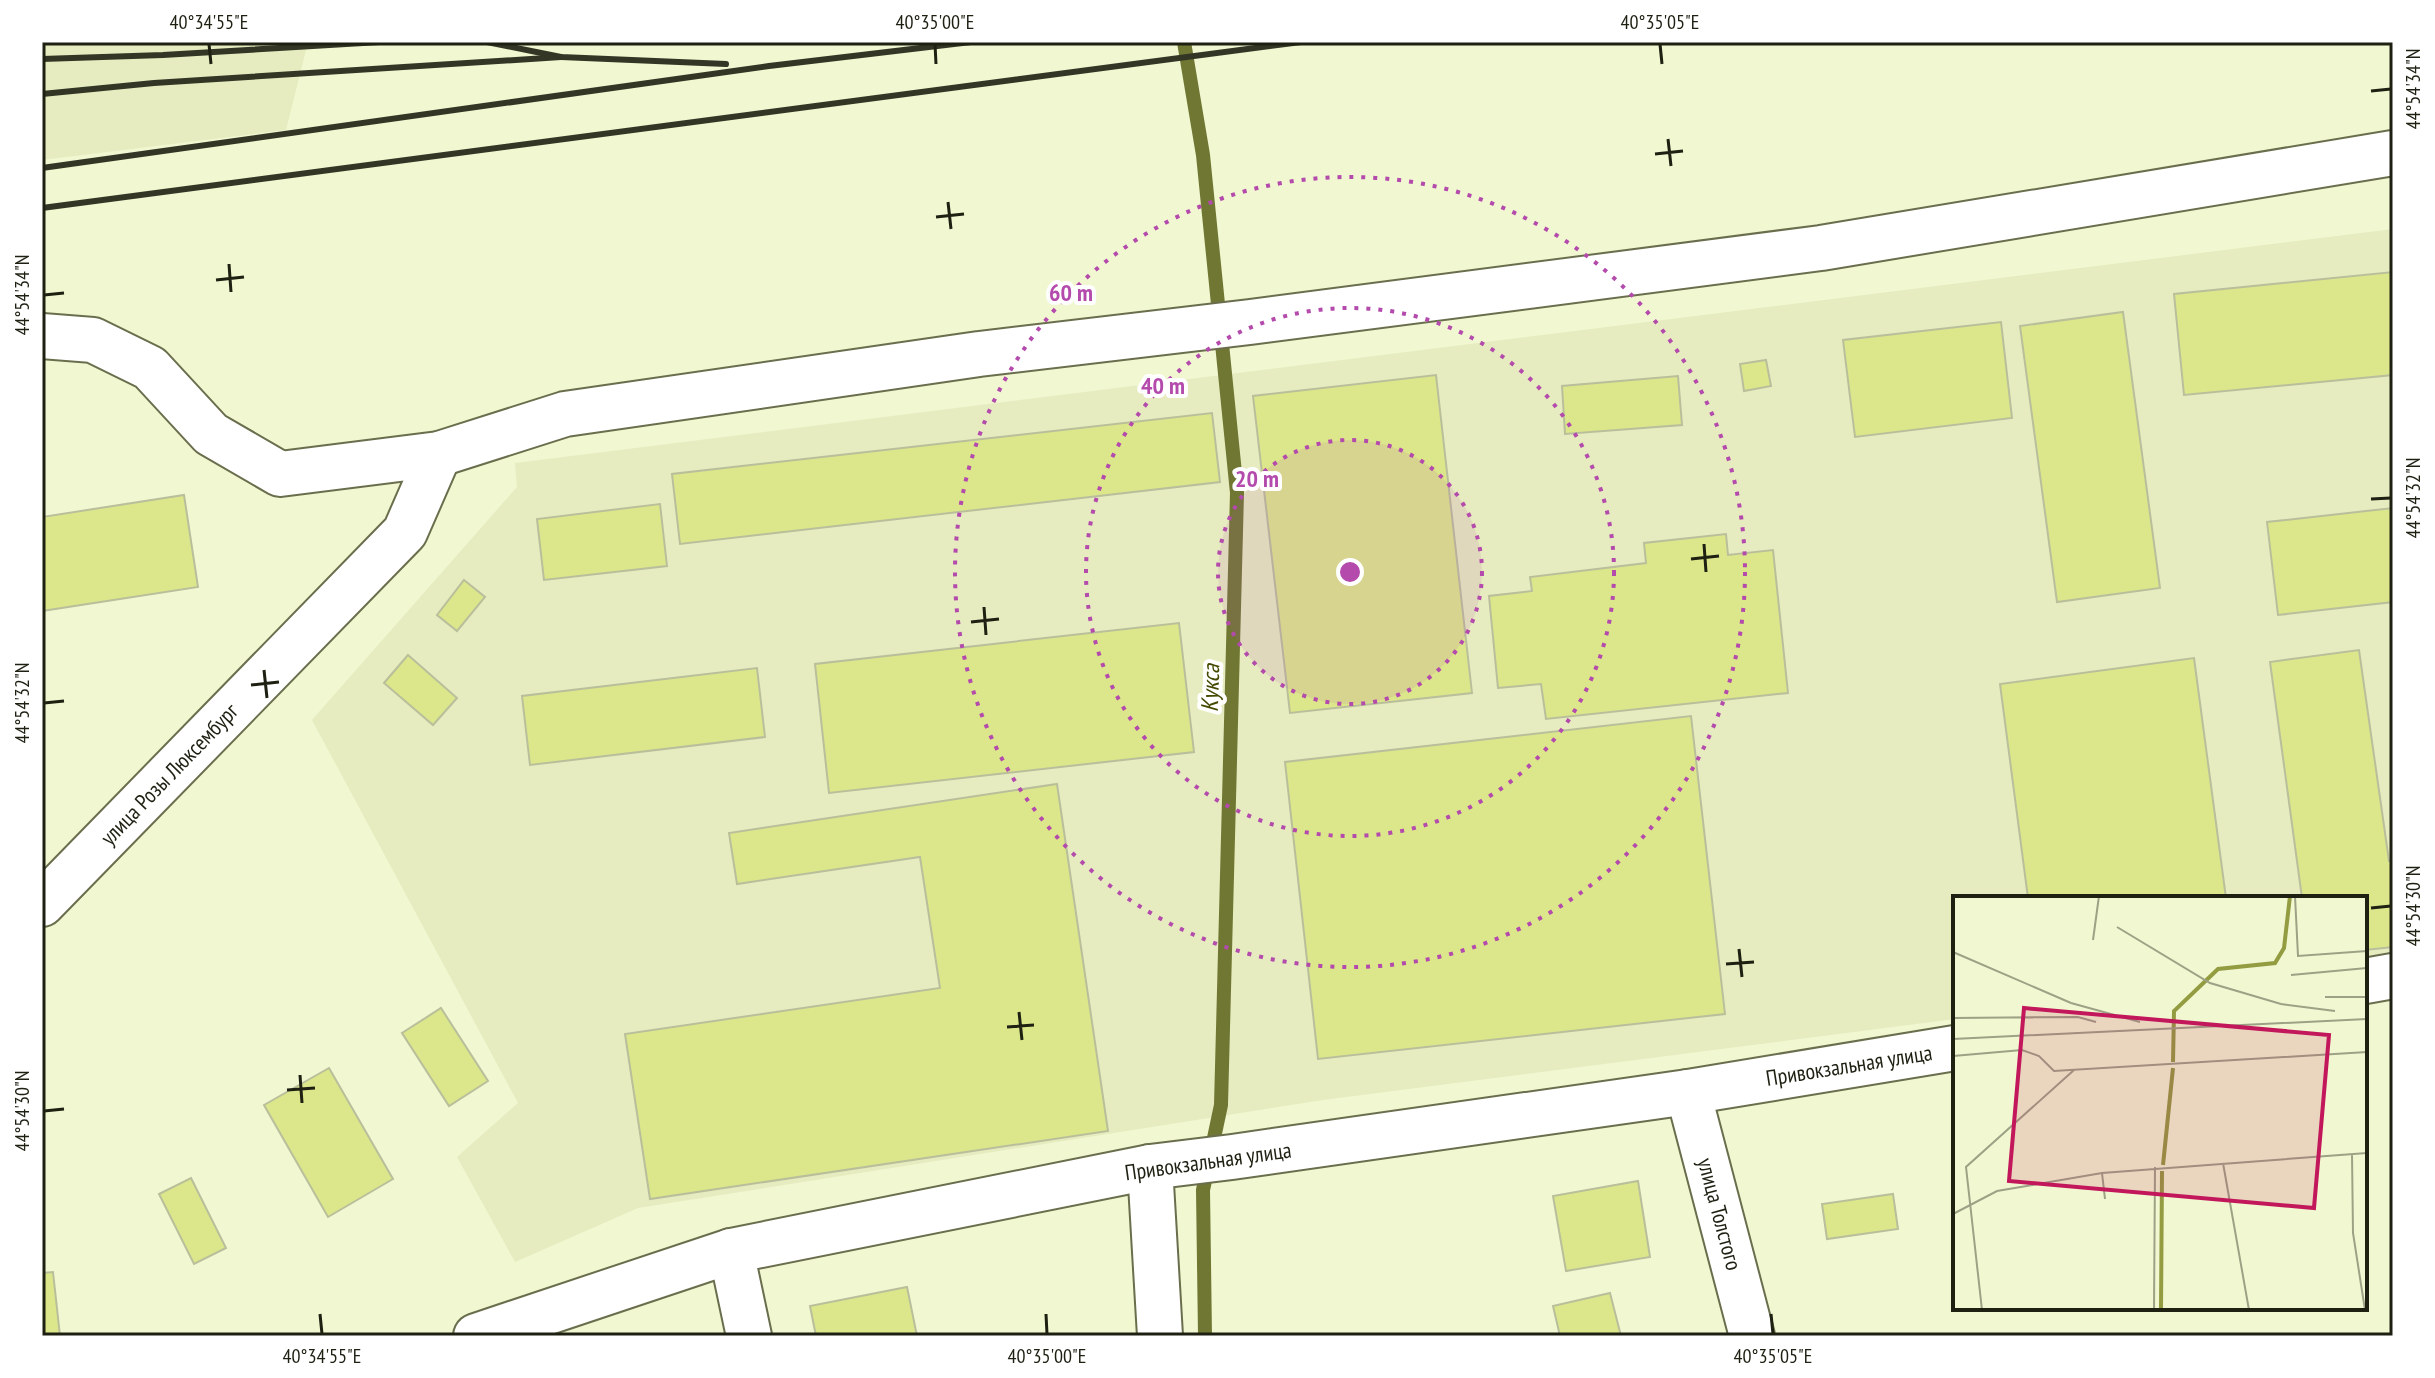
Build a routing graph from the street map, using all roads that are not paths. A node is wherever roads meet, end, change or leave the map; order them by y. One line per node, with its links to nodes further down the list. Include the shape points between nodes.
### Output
1 (2393, 153): 3 (street, via 1821,248 979,354 565,414)
2 (42, 336): 3 (street, via 93,340 150,368 211,434 280,474)
3 (439, 454): 4 (street, улица Розы Люксембург, via 405,532)
4 (42, 904)
5 (2393, 976): 6 (street)
6 (2367, 981)
7 (1953, 1048): 8 (street, Привокзальная улица)
8 (1688, 1092): 9 (street, Привокзальная улица); 14 (street, улица Толстого)
9 (1166, 1165): 10 (street, Привокзальная улица); 13 (street)
10 (731, 1251): 11 (street, Привокзальная улица); 12 (street)
11 (476, 1336)
12 (749, 1336)
13 (1160, 1336)
14 (1752, 1336)

